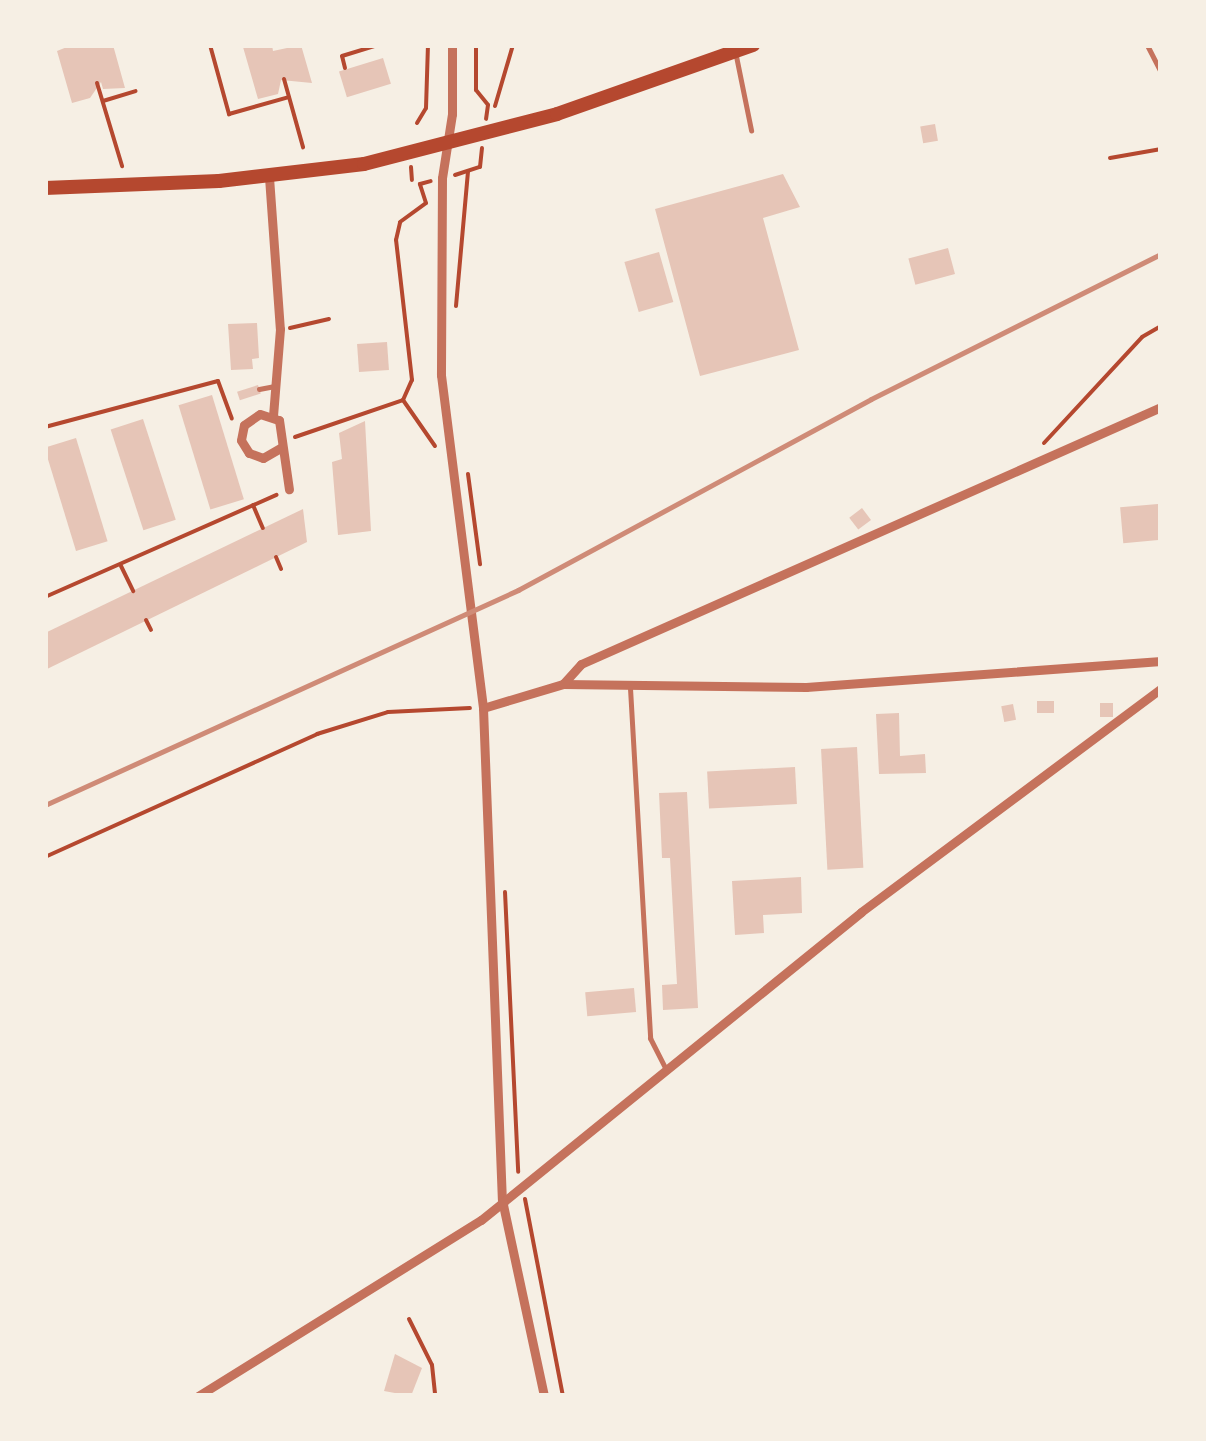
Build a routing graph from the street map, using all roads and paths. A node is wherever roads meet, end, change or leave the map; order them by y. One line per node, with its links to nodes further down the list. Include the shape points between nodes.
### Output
1 (210, 45): 15 (path, via 229,114)
2 (378, 45): 10 (path, via 342,56)
3 (428, 45): 19 (path, via 426,108)
4 (452, 45): 21 (street)
5 (476, 45): 17 (path, via 476,90)
6 (512, 45): 18 (path)
7 (753, 45): 9 (main road)
8 (1147, 45): 11 (lane)
9 (735, 53): 20 (lane); 21 (main road)
10 (345, 68)
11 (1161, 72)
12 (284, 79): 15 (path)
13 (98, 83): 16 (path)
14 (135, 92): 16 (path)
15 (290, 97): 22 (path)
16 (103, 101): 25 (path)
17 (488, 105)
18 (495, 106)
19 (417, 123)
20 (751, 130)
21 (448, 146): 27 (main road); 43 (street, via 441,375)
22 (303, 147)
23 (1161, 149): 24 (path)
24 (1110, 158)
25 (122, 166)
26 (468, 172): 31 (path)
27 (269, 177): 29 (main road); 33 (street)
28 (420, 184): 36 (path, via 426,203 400,222 396,240 412,380)
29 (45, 188)
30 (328, 319): 33 (path)
31 (454, 324)
32 (1161, 326): 42 (path, via 1142,337)
33 (280, 330): 34 (street)
34 (278, 386): 35 (lane); 38 (street)
35 (259, 389)
36 (403, 400): 41 (path); 43 (path, via 442,456)
37 (1161, 408): 56 (street, via 581,664)
38 (273, 416): 39 (street, via 254,416); 41 (street)
39 (244, 425): 40 (path, via 229,417 218,381); 41 (street, via 241,440 249,453 264,458)
40 (45, 427)
41 (284, 442): 44 (street)
42 (1036, 451)
43 (455, 460): 50 (path, via 466,458); 59 (street)
44 (289, 489): 45 (path)
45 (253, 505): 46 (path); 48 (path)
46 (263, 528)
47 (276, 557): 49 (path)
48 (121, 566): 51 (path); 52 (path)
49 (281, 569)
50 (480, 575)
51 (132, 591)
52 (45, 596)
53 (146, 620): 54 (path)
54 (151, 630)
55 (1161, 661): 57 (street, via 806,688)
56 (562, 684): 57 (street); 59 (street)
57 (630, 688): 62 (lane, via 650,1038)
58 (1161, 688): 62 (street, via 861,912)
59 (483, 708): 60 (path, via 388,712 318,734); 64 (street)
60 (45, 857)
61 (505, 888): 63 (path)
62 (666, 1070): 63 (street)
63 (518, 1187): 64 (street); 69 (path)
64 (502, 1200): 66 (street, via 481,1220); 68 (street)
65 (409, 1318): 67 (path, via 432,1365)
66 (198, 1396)
67 (435, 1396)
68 (544, 1396)
69 (563, 1396)

